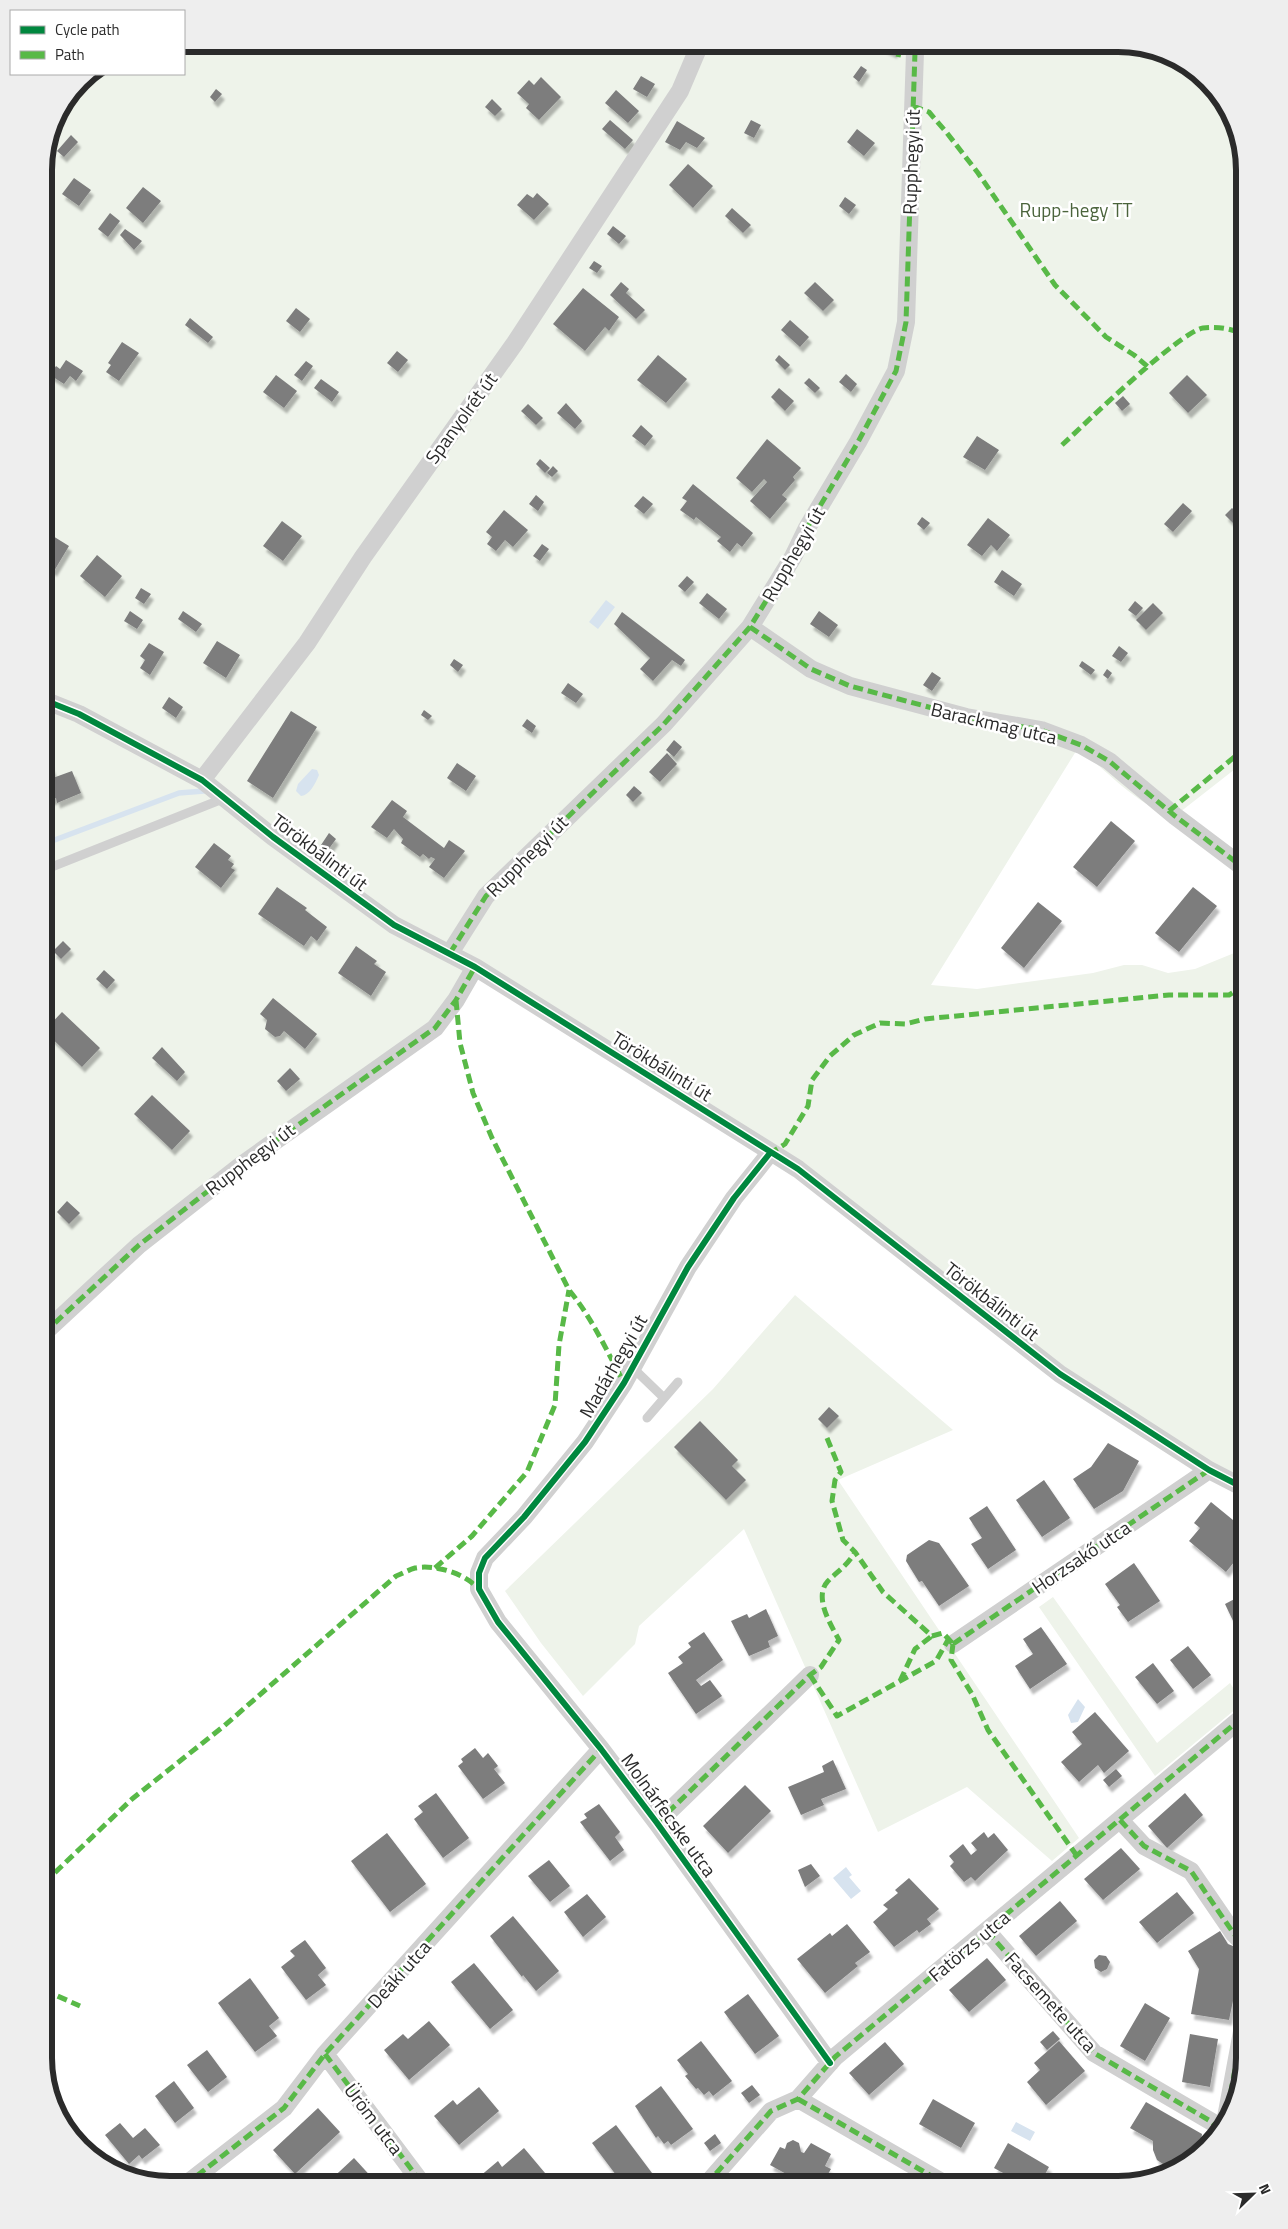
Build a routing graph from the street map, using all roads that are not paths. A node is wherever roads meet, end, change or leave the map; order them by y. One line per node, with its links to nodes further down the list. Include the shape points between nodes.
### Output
1 (915, 52): 3 (street, Rupphegyi út, via 906,322 896,372 789,564)
2 (696, 53): 5 (street, Spanyolrét út, via 680,92 515,343 373,542 307,643)
3 (750, 627): 7 (street, Barackmag utca, via 811,669 850,686 966,717 1041,730 1082,745 1116,766); 9 (street, Rupphegyi út, via 664,724 486,896)
4 (53, 703): 5 (street, Törökbálinti út, via 79,714)
5 (202, 780): 6 (street, Törökbálinti út)
6 (224, 798): 8 (lane); 9 (street, Törökbálinti út, via 394,925)
7 (1236, 862)
8 (53, 867)
9 (450, 953): 10 (street, Törökbálinti út)
10 (475, 967): 11 (street, Törökbálinti út); 12 (street, Rupphegyi út, via 435,1028 240,1166 139,1246)
11 (770, 1153): 13 (street, Madárhegyi út, via 734,1198 688,1267); 17 (street, Törökbálinti út, via 798,1169 1060,1374)
12 (52, 1325)
13 (632, 1368): 15 (lane); 19 (street, Madárhegyi út, via 585,1442 486,1558 479,1573)
14 (678, 1382): 15 (lane)
15 (664, 1398): 16 (lane)
16 (647, 1418)
17 (1209, 1470): 18 (street, Törökbálinti út); 20 (street, Horzsakő utca)
18 (1236, 1484)
19 (479, 1588): 23 (street, Molnárfecske utca, via 498,1622)
20 (953, 1644)
21 (810, 1675): 25 (street)
22 (1236, 1723): 24 (street, Fatörzs utca)
23 (601, 1748): 25 (street, Molnárfecske utca); 28 (street, Deáki utca)
24 (1120, 1820): 26 (street, Fatörzs utca); 27 (street, via 1144,1846 1191,1871)
25 (657, 1824): 29 (street, Molnárfecske utca)
26 (987, 1931): 29 (street, Fatörzs utca); 31 (street, Facsemete utca, via 1094,2053)
27 (1236, 1936)
28 (325, 2054): 32 (street, Deáki utca, via 284,2108); 33 (street, Üröm utca)
29 (830, 2063): 30 (street, Fatörzs utca)
30 (798, 2099): 34 (street, Fatörzs utca, via 771,2111); 35 (street)
31 (1215, 2125)
32 (197, 2176)
33 (416, 2176)
34 (714, 2176)
35 (931, 2176)

